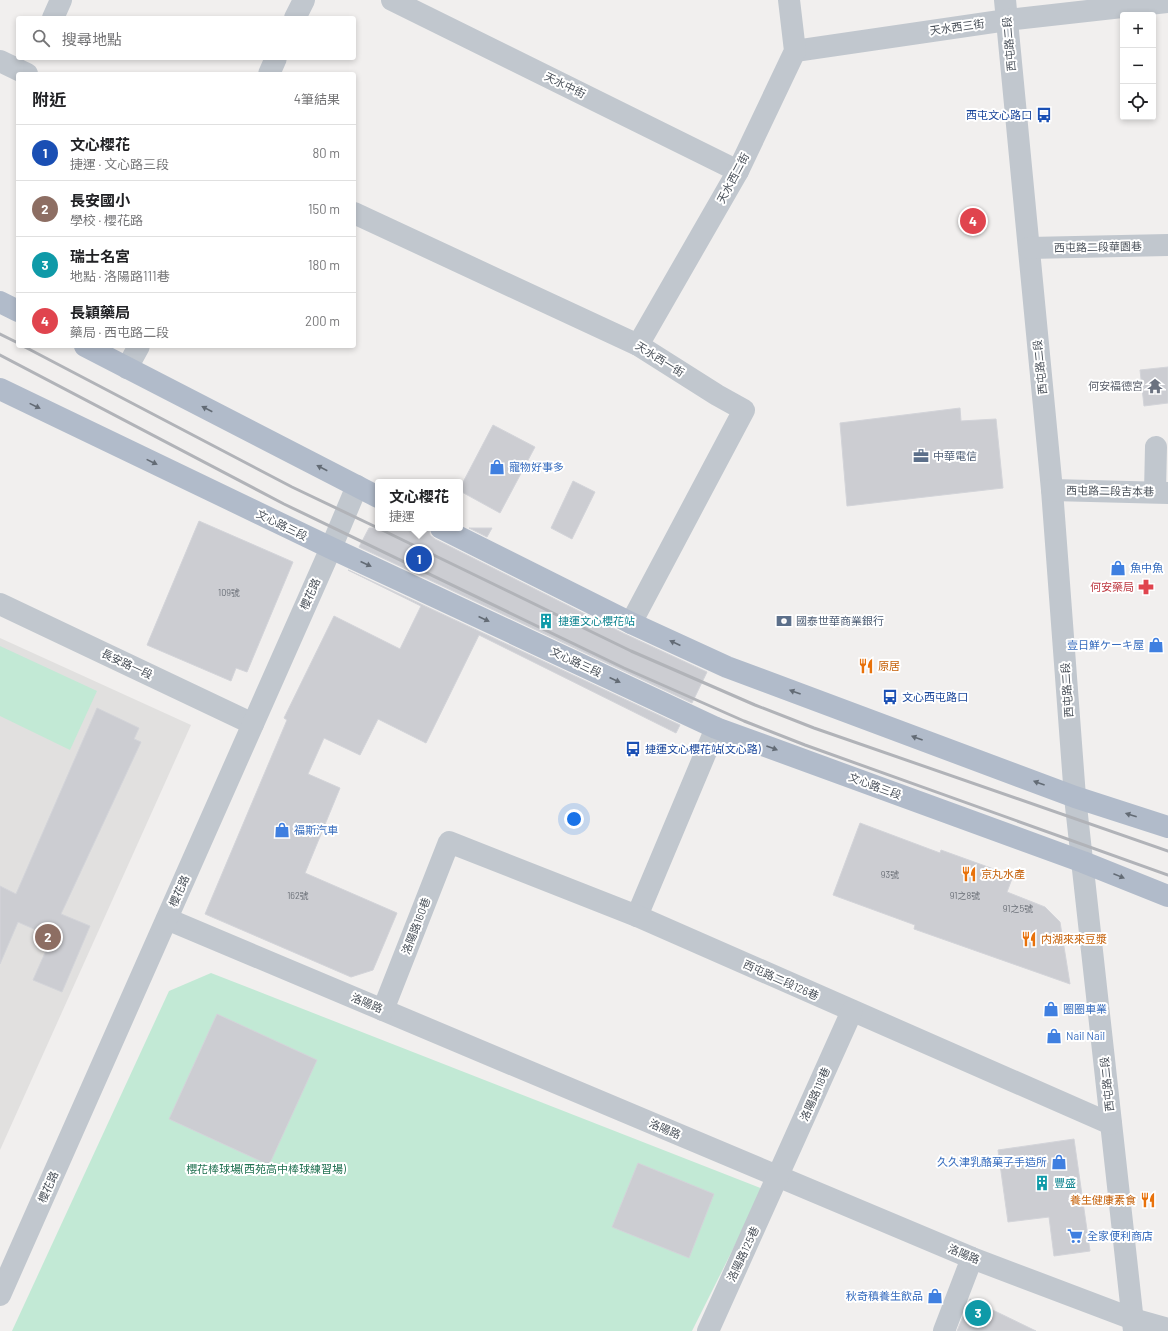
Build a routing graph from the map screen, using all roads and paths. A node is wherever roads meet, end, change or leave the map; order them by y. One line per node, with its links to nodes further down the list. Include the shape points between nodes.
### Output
1 (61, 0): 8 (street)
2 (304, 0): 9 (street)
3 (392, 0): 6 (street, 天水中街)
4 (789, 0): 10 (street)
5 (1168, 2): 7 (street, 天水西三街)
6 (417, 5): 17 (street, 天水中街)
7 (1006, 10): 10 (street, 天水西三街); 20 (street, 西屯路二段)
8 (54, 16)
9 (297, 16)
10 (795, 51): 17 (street, 天水西二街)
11 (34, 60): 15 (street)
12 (275, 60): 16 (street)
13 (0, 61): 14 (street)
14 (23, 72)
15 (28, 72)
16 (270, 72)
17 (738, 171): 23 (street, 天水西二街)
18 (356, 215): 23 (street, 天水西一街)
19 (1168, 245): 20 (street, 西屯路二段華園巷)
20 (1029, 248): 30 (street, 西屯路二段)
21 (0, 302): 22 (main road)
22 (16, 310)
23 (638, 345): 36 (street, 天水西一街, via 744,410)
24 (89, 348): 26 (main road)
25 (138, 348): 26 (street)
26 (127, 368): 29 (main road, one-way to 26)
27 (0, 389): 34 (main road, 文心路三段, one-way to 34)
28 (1156, 447): 31 (street)
29 (357, 486): 32 (main road); 34 (street, 櫻花路)
30 (1052, 490): 31 (street, 西屯路二段吉本巷); 39 (street, 西屯路二段)
31 (1162, 492)
32 (375, 495)
33 (447, 531): 36 (main road)
34 (331, 548): 37 (street, 櫻花路); 38 (main road, 文心路三段, one-way to 38)
35 (0, 604): 37 (street, 長安路一段)
36 (631, 623): 39 (main road, one-way to 36, via 727,667)
37 (253, 724): 45 (street, 櫻花路)
38 (716, 728): 42 (main road, 文心路三段, one-way to 42); 44 (street)
39 (1075, 797): 40 (main road, one-way to 39); 42 (street, 西屯路二段)
40 (1168, 827)
41 (449, 842): 44 (street, 西屯路二段126巷); 46 (street, 洛陽路160巷)
42 (1083, 862): 43 (main road, 文心路三段, one-way to 43); 48 (street, 西屯路二段)
43 (1168, 896)
44 (637, 916): 47 (street, 西屯路二段126巷)
45 (166, 919): 46 (street, 洛陽路); 51 (street, 櫻花路)
46 (383, 1010): 49 (street, 洛陽路)
47 (852, 1011): 48 (street, 西屯路二段126巷); 49 (street, 洛陽路118巷)
48 (1111, 1124): 52 (street, 西屯路二段)
49 (778, 1176): 50 (street, 洛陽路); 54 (street, 洛陽路125巷)
50 (972, 1258): 52 (street, 洛陽路); 55 (street)
51 (0, 1295)
52 (1133, 1325): 53 (street, 洛陽路)
53 (1168, 1328)
54 (708, 1331)
55 (944, 1331)

